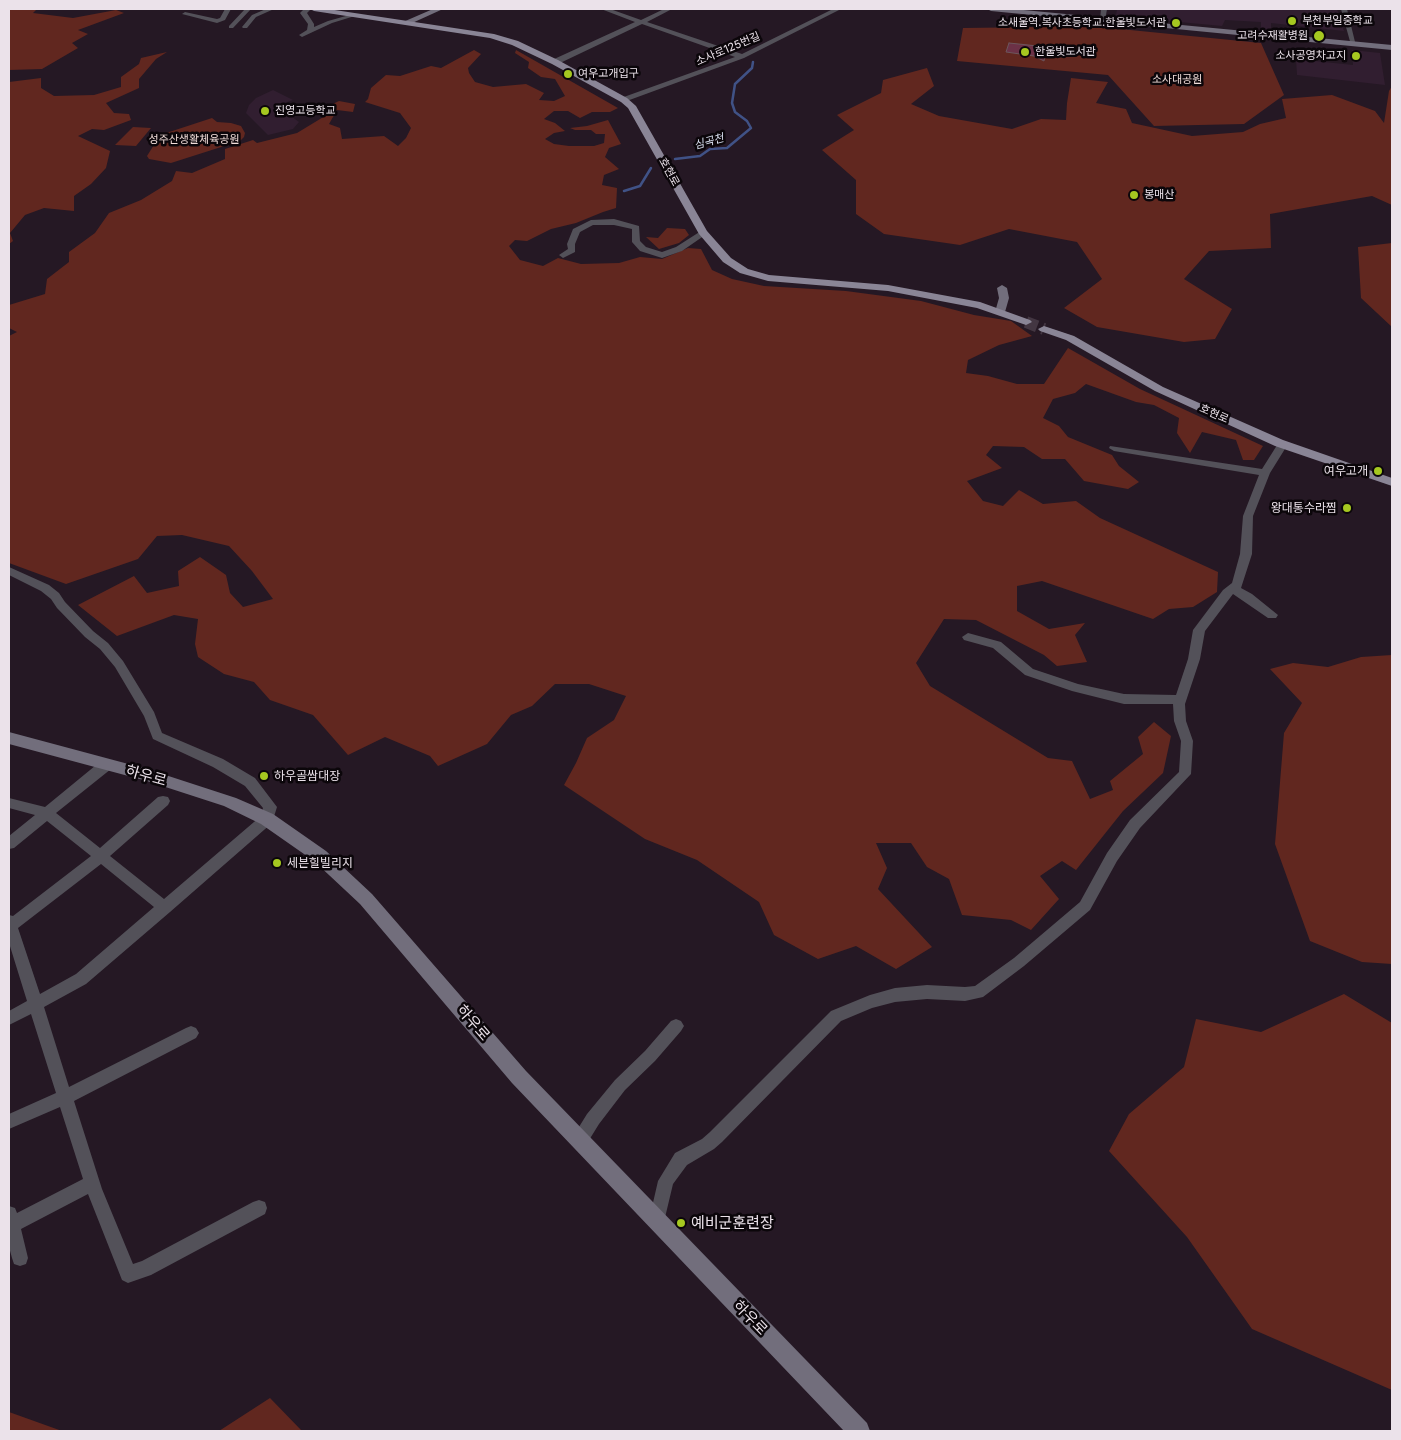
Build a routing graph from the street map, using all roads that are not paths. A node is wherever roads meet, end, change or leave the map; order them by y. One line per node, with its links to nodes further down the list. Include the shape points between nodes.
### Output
1 (228, 9): 13 (street, via 218,21)
2 (248, 9): 18 (street)
3 (271, 9): 19 (street, via 254,16)
4 (308, 9): 20 (street, via 303,13 311,24)
5 (314, 9): 14 (main road, 호현로)
6 (438, 9): 16 (street)
7 (604, 9): 17 (street)
8 (669, 9): 17 (street)
9 (838, 9): 24 (street, 소사로125번길)
10 (991, 9): 15 (street)
11 (1104, 9): 15 (street)
12 (1344, 9): 22 (street)
13 (185, 14)
14 (355, 15): 16 (main road, 호현로); 20 (street)
15 (1103, 20): 22 (street)
16 (407, 22): 25 (main road, 호현로, via 491,36)
17 (641, 22): 24 (street); 25 (street)
18 (232, 27)
19 (245, 27)
20 (310, 31): 21 (street)
21 (302, 35)
22 (1354, 45): 23 (street)
23 (1392, 48)
24 (742, 57): 26 (street, 소사로125번길)
25 (555, 62): 26 (main road, 호현로)
26 (624, 100): 27 (main road, 호현로, via 632,106)
27 (704, 233): 28 (street, via 679,249 662,255 643,249 636,242 636,228 614,222 591,223 576,231 572,250); 30 (main road, 호현로, via 727,260 744,271 768,278 888,288 980,305)
28 (563, 254)
29 (1002, 288): 30 (street, via 1004,298)
30 (1000, 312): 31 (main road, 호현로)
31 (1026, 322)
32 (1044, 329): 33 (main road, 호현로, via 1070,338 1158,389)
33 (1283, 444): 35 (street); 36 (main road, 호현로)
34 (1114, 448): 35 (street)
35 (1265, 473): 38 (street, via 1248,516 1246,554 1241,577)
36 (1392, 482)
37 (9, 571): 47 (street, via 56,596 61,605 104,646 150,715 157,736 218,763 250,782 270,807)
38 (1233, 589): 39 (street); 41 (street, via 1201,627)
39 (1272, 615)
40 (968, 637): 41 (street, via 997,645 1030,672 1076,688 1106,696)
41 (1180, 700): 61 (street, via 1180,721 1187,741 1185,774 1135,824 1078,914 978,992 895,995 836,1016 716,1137 677,1163 666,1180)
42 (9, 738): 43 (street, 하우로)
43 (106, 765): 46 (street); 47 (street, 하우로, via 230,802)
44 (164, 801): 49 (street)
45 (9, 803): 46 (street)
46 (47, 813): 48 (street); 49 (street)
47 (267, 819): 50 (street); 58 (street, 하우로, via 320,856 366,899 520,1077)
48 (9, 844)
49 (99, 856): 50 (street); 51 (street)
50 (165, 908): 52 (street, via 80,979)
51 (9, 924): 52 (street)
52 (34, 1004): 53 (street); 56 (street)
53 (9, 1018)
54 (676, 1026): 58 (street, via 620,1085)
55 (191, 1032): 56 (street)
56 (65, 1097): 57 (street); 59 (street)
57 (9, 1122)
58 (580, 1140): 61 (street, 하우로)
59 (92, 1183): 60 (street, via 128,1274 145,1269); 62 (street)
60 (259, 1208)
61 (657, 1220): 64 (street, 하우로)
62 (10, 1221): 63 (street)
63 (20, 1258)
64 (860, 1431)

